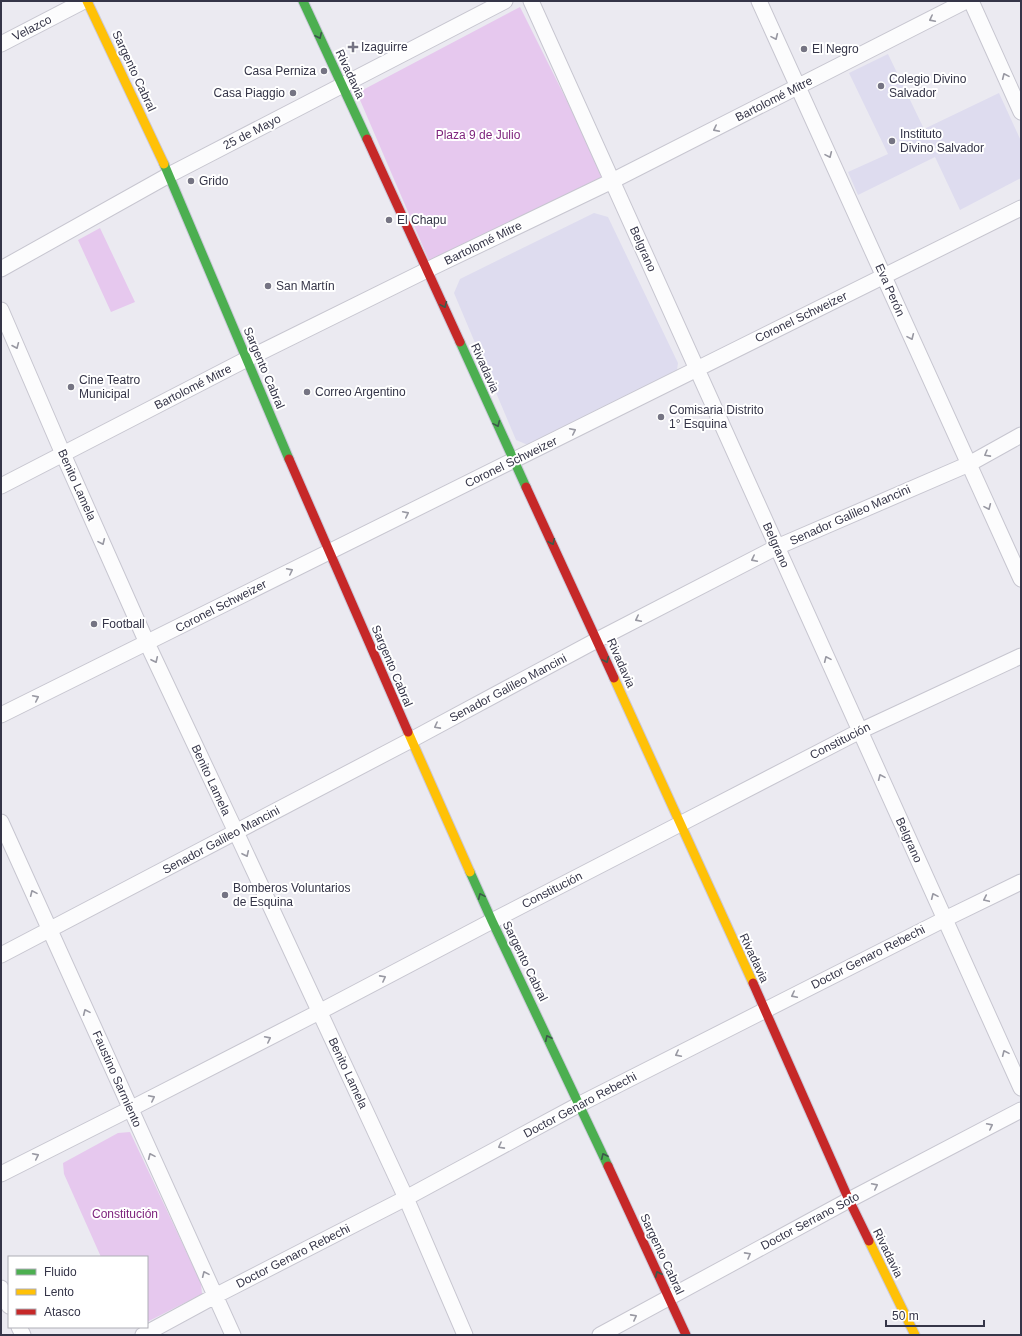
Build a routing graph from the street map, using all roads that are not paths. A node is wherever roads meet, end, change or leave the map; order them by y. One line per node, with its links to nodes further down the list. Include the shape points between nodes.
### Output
1 (84, 1): 9 (street, Velazco)
2 (87, 1): 13 (street, Sargento Cabral)
3 (303, 1): 10 (street, Rivadavia, one-way to 10)
4 (505, 1): 10 (street, 25 de Mayo)
5 (531, 1): 14 (street, Belgrano)
6 (759, 1): 11 (street, Eva Perón, one-way to 11)
7 (966, 1): 11 (street, Bartolomé Mitre, one-way to 11)
8 (970, 1): 12 (street, one-way to 8)
9 (1, 44)
10 (342, 86): 13 (street, 25 de Mayo); 17 (street, Rivadavia)
11 (798, 87): 14 (street, Bartolomé Mitre, one-way to 14); 18 (street, Eva Perón, one-way to 18)
12 (1021, 112)
13 (169, 175): 16 (street, 25 de Mayo); 20 (street, Sargento Cabral)
14 (612, 182): 17 (street, Bartolomé Mitre); 21 (street, Belgrano)
15 (1021, 208): 18 (street, Coronel Schweizer)
16 (1, 269)
17 (428, 270): 20 (street, Bartolomé Mitre); 24 (street, Rivadavia, one-way to 24)
18 (884, 276): 21 (street, Coronel Schweizer); 25 (street, Eva Perón, one-way to 25)
19 (1, 310): 23 (street, Benito Lamela, one-way to 23)
20 (247, 359): 23 (street, Bartolomé Mitre); 28 (street, Sargento Cabral)
21 (697, 369): 24 (street, Coronel Schweizer, one-way to 21); 27 (street, Belgrano)
22 (1021, 435): 25 (street, Senador Galileo Mancini, one-way to 25)
23 (63, 454): 26 (street, Bartolomé Mitre); 31 (street, Benito Lamela, one-way to 31)
24 (514, 460): 28 (street, Coronel Schweizer, one-way to 24); 30 (street, Rivadavia, one-way to 30)
25 (969, 464): 27 (street, Senador Galileo Mancini); 29 (street, Eva Perón, one-way to 29)
26 (1, 486)
27 (777, 547): 30 (street, Senador Galileo Mancini, one-way to 30); 34 (street, Belgrano, one-way to 27)
28 (329, 552): 31 (street, Coronel Schweizer, one-way to 28); 35 (street, Sargento Cabral)
29 (1021, 578)
30 (597, 640): 35 (street, Senador Galileo Mancini, one-way to 35); 37 (street, Rivadavia, one-way to 37)
31 (147, 643): 33 (street, Coronel Schweizer, one-way to 31); 38 (street, Benito Lamela, one-way to 38)
32 (1021, 656): 34 (street, Constitución)
33 (1, 716)
34 (860, 731): 37 (street, Constitución); 40 (street, Belgrano, one-way to 34)
35 (411, 740): 38 (street, Senador Galileo Mancini); 41 (street, Sargento Cabral, one-way to 35)
36 (1, 822): 42 (street, Faustino Sarmiento, one-way to 36)
37 (680, 824): 41 (street, Constitución); 44 (street, Rivadavia)
38 (236, 832): 42 (street, Senador Galileo Mancini); 45 (street, Benito Lamela, one-way to 45)
39 (1021, 882): 40 (street, Doctor Genaro Rebechi, one-way to 40)
40 (945, 919): 44 (street, Doctor Genaro Rebechi, one-way to 44); 46 (street, Belgrano, one-way to 40)
41 (492, 920): 45 (street, Constitución, one-way to 41); 47 (street, Sargento Cabral, one-way to 41)
42 (49, 930): 43 (street, Senador Galileo Mancini); 48 (street, Faustino Sarmiento, one-way to 42)
43 (1, 955)
44 (765, 1010): 47 (street, Doctor Genaro Rebechi, one-way to 47); 52 (street, Rivadavia)
45 (319, 1012): 48 (street, Constitución, one-way to 45); 51 (street, Benito Lamela)
46 (1021, 1088)
47 (580, 1104): 51 (street, Doctor Genaro Rebechi, one-way to 51); 55 (street, Sargento Cabral, one-way to 47)
48 (130, 1109): 50 (street, Constitución, one-way to 48); 54 (street, Faustino Sarmiento, one-way to 48)
49 (1021, 1110): 52 (street, Doctor Serrano Soto, one-way to 49)
50 (1, 1174)
51 (406, 1198): 54 (street, Doctor Genaro Rebechi); 59 (street, Benito Lamela)
52 (849, 1200): 55 (street, Doctor Serrano Soto, one-way to 52); 62 (street, Rivadavia)
53 (1, 1288): 56 (street)
54 (215, 1296): 57 (street, Doctor Genaro Rebechi); 58 (street, Faustino Sarmiento)
55 (669, 1298): 60 (street, Doctor Serrano Soto, one-way to 55); 61 (street, Sargento Cabral)
56 (8, 1304)
57 (143, 1335)
58 (233, 1335)
59 (466, 1335)
60 (600, 1335)
61 (686, 1335)
62 (915, 1335)

